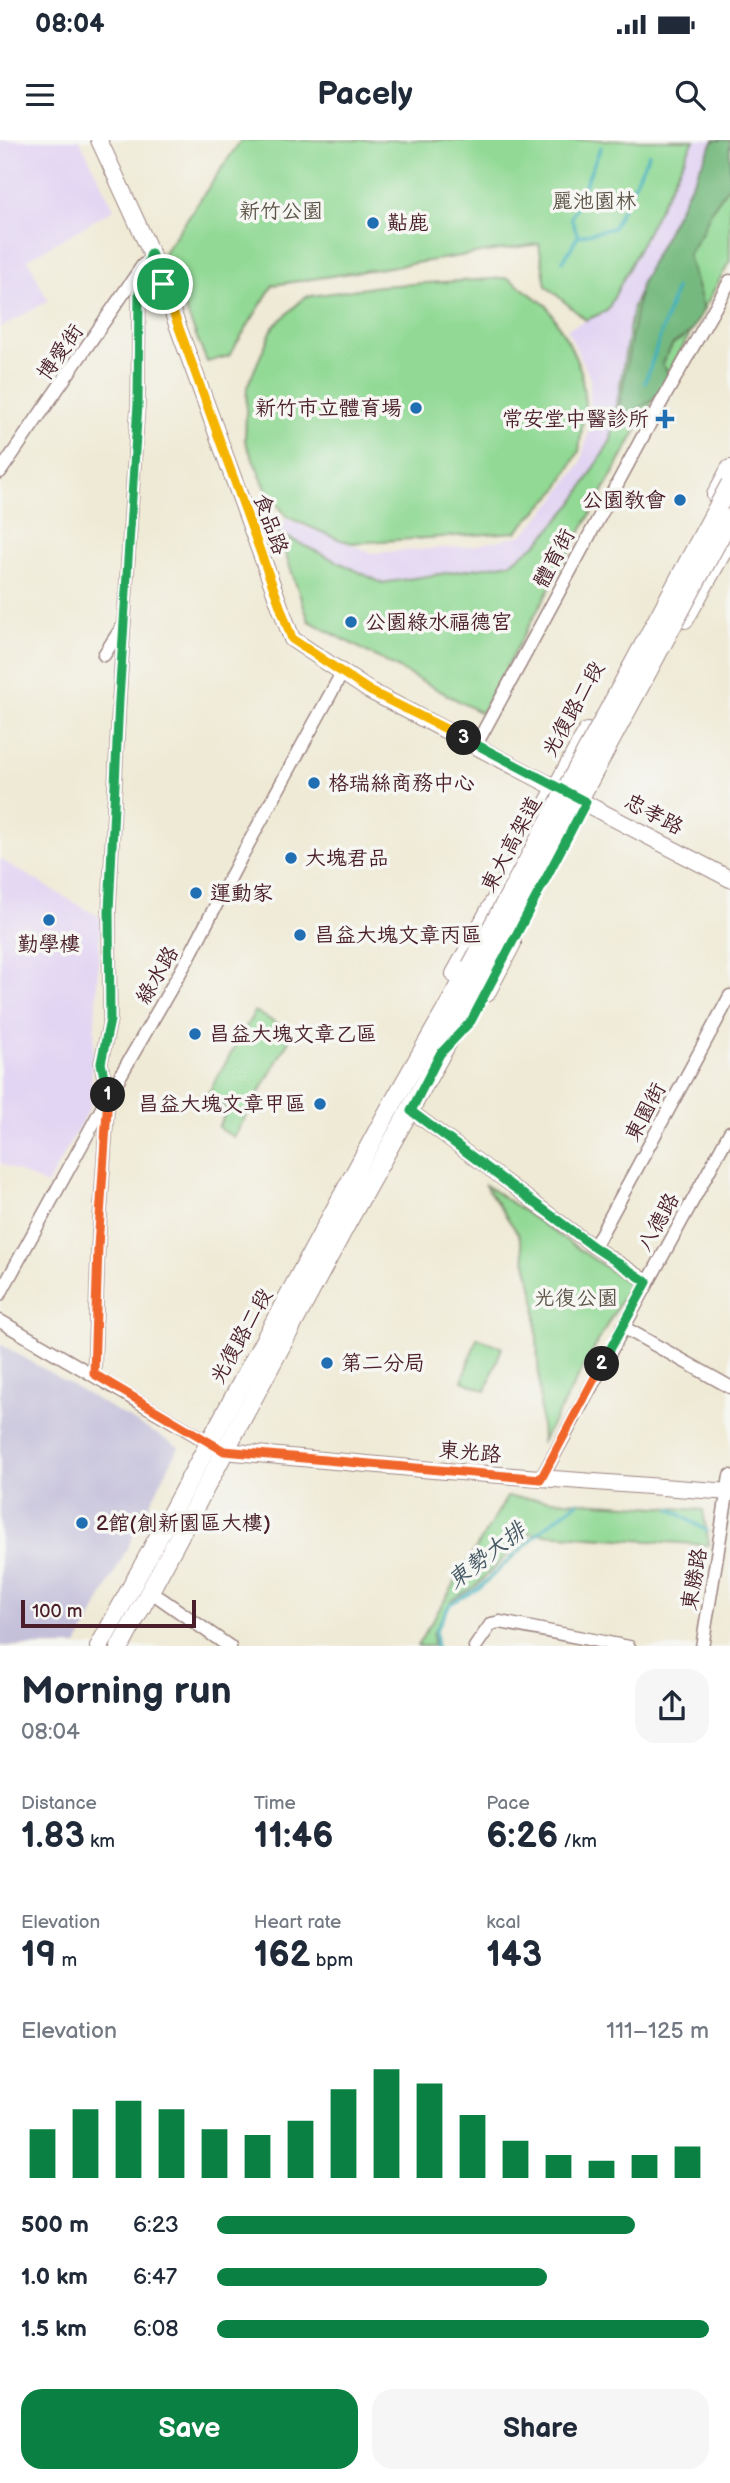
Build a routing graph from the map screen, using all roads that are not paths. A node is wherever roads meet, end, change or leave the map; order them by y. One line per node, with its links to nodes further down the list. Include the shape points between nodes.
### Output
1 (99, 140): 2 (street, 食品路)
2 (151, 253): 5 (street, 博愛街); 10 (street, via 139,293 138,404); 12 (street, 食品路, via 292,639)
3 (730, 281): 13 (street, 體育街)
4 (730, 469): 14 (main road, 光復路二段)
5 (0, 472)
6 (730, 484): 17 (main road, 東大高架道, bridge)
7 (730, 502): 14 (main road, via 606,732)
8 (730, 518): 17 (main road, 東大高架道, bridge)
9 (730, 538): 15 (main road, 光復路二段)
10 (124, 624): 11 (street); 20 (street, via 109,911 110,1020 101,1063)
11 (104, 656)
12 (342, 673): 13 (street, 食品路); 20 (street, 綠水路, via 190,957)
13 (476, 745): 14 (street, 食品路)
14 (557, 787): 15 (street, 忠孝路); 19 (main road, 光復路二段, via 438,1005)
15 (586, 802): 16 (street, 忠孝路); 19 (main road, 光復路二段, via 471,1021)
16 (730, 878)
17 (478, 970): 19 (main road, 光復路二段)
18 (730, 996): 23 (street, 東園街)
19 (432, 1051): 21 (main road, 光復路二段); 30 (main road, 光復路二段)
20 (108, 1097): 25 (street, 綠水路); 28 (street)
21 (411, 1111): 23 (street); 30 (main road, 光復路二段)
22 (730, 1132): 24 (street, 八德路)
23 (594, 1247): 24 (street)
24 (647, 1282): 27 (street, 八德路)
25 (0, 1294)
26 (0, 1321): 28 (street)
27 (623, 1327): 29 (street); 31 (street, 八德路)
28 (94, 1374): 30 (street)
29 (730, 1387)
30 (216, 1446): 31 (street, 東光路); 33 (main road, 光復路二段); 34 (main road, 光復路二段)
31 (541, 1479): 32 (street, 東光路)
32 (729, 1487): 39 (street, 東勝路)
33 (150, 1591): 35 (main road, 光復路二段); 36 (street)
34 (100, 1646)
35 (121, 1646)
36 (229, 1646)
37 (476, 1646): 38 (street, via 491,1624 500,1622)
38 (624, 1646)
39 (702, 1646)

